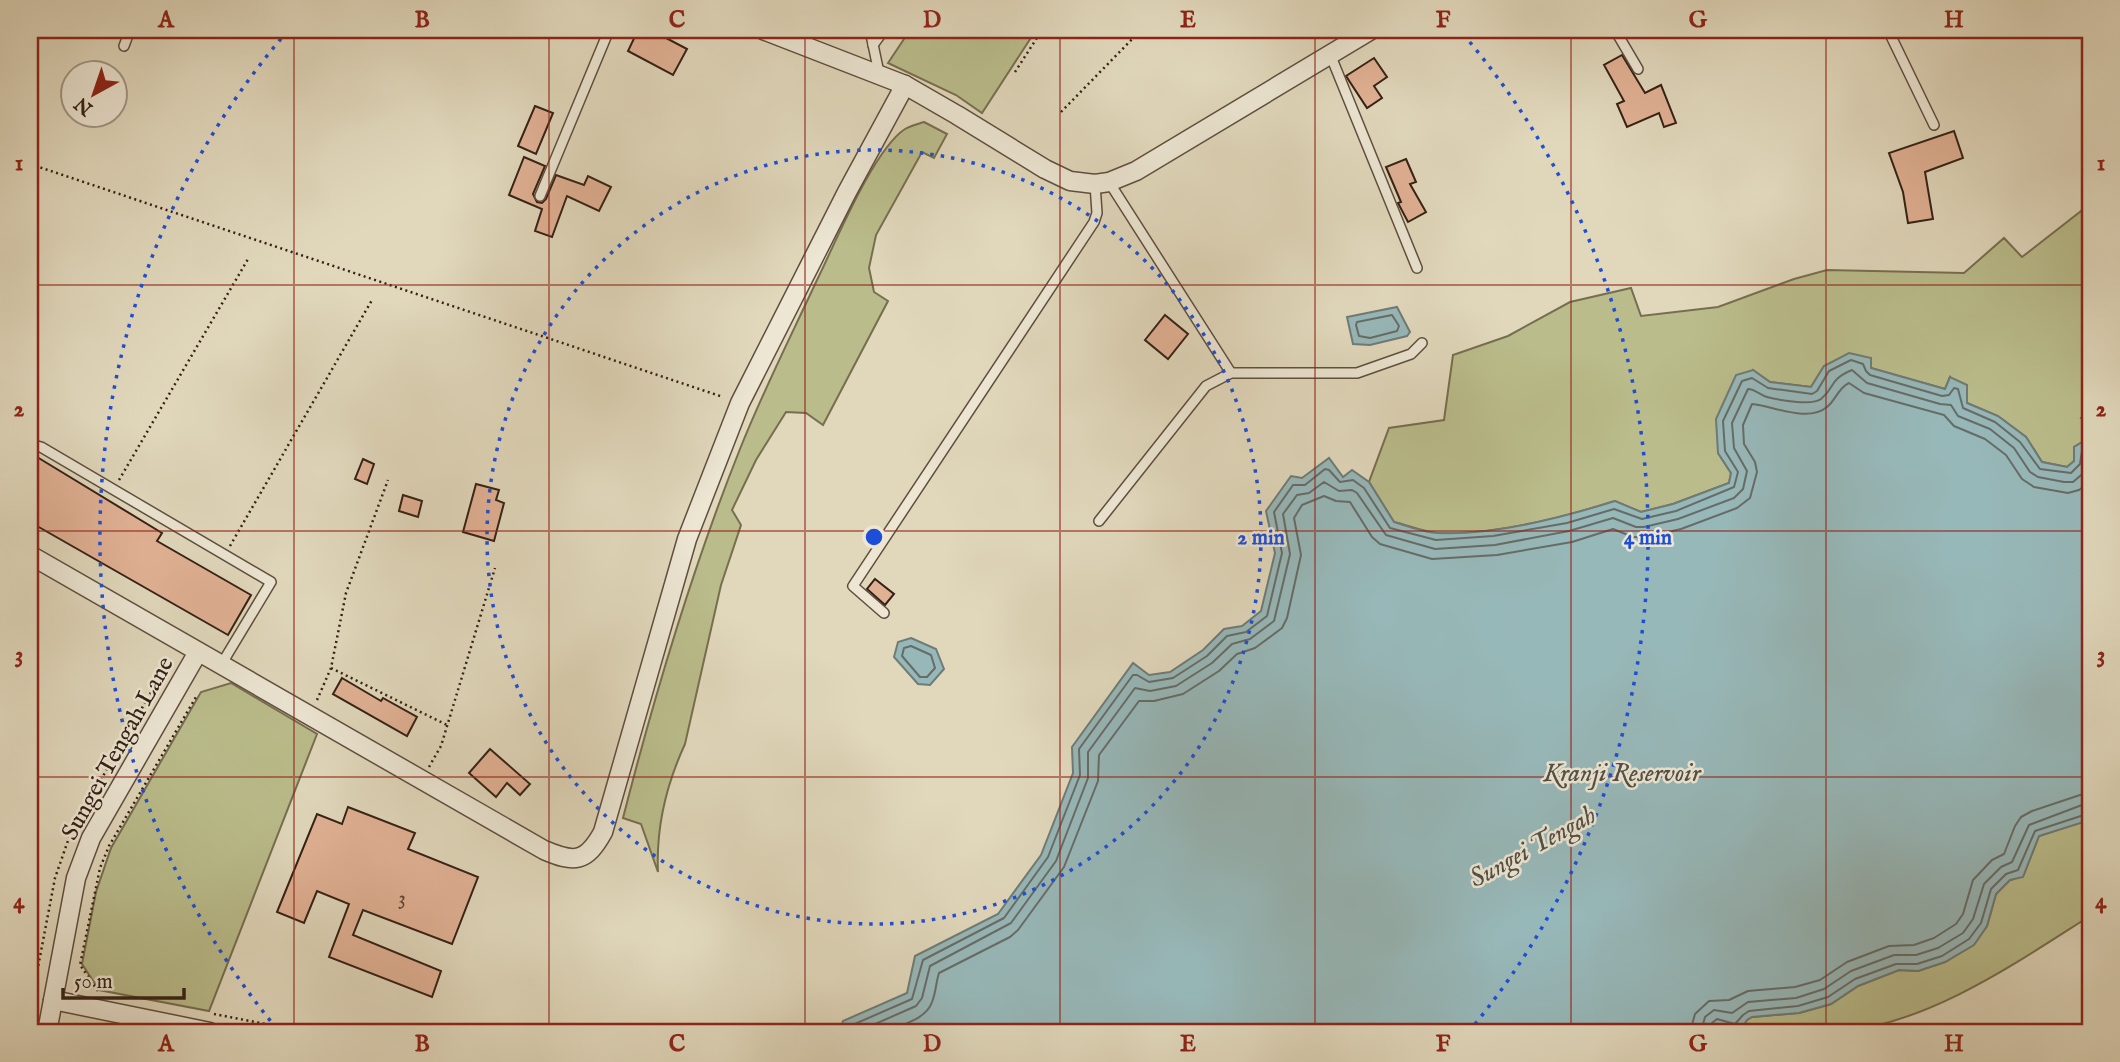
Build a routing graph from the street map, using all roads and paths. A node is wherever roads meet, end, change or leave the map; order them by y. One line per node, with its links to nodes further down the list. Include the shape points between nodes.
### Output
1 (130, 30): 12 (lane)
2 (609, 30): 22 (lane)
3 (870, 30): 11 (lane)
4 (884, 30): 11 (lane)
5 (1042, 30): 15 (path)
6 (1140, 30): 18 (path)
7 (1371, 30): 13 (street)
8 (1615, 30): 14 (lane)
9 (1888, 30): 19 (lane)
10 (770, 31): 16 (street)
11 (873, 45): 16 (lane)
12 (124, 46)
13 (1330, 54): 21 (street, via 1136,171); 24 (lane)
14 (1639, 69)
15 (1015, 72)
16 (879, 73): 17 (street)
17 (905, 85): 21 (street, via 1045,169 1070,181); 28 (street)
18 (1061, 112)
19 (1934, 125)
20 (30, 164): 28 (path)
21 (1102, 183): 27 (lane); 36 (lane, via 1094,222 853,586)
22 (540, 196)
23 (248, 259): 31 (path)
24 (1417, 268)
25 (372, 300): 34 (path)
26 (1422, 343): 27 (lane, via 1411,354 1357,373)
27 (1231, 373): 32 (lane, via 1206,386)
28 (740, 402): 43 (street, via 687,539 596,845 579,858 565,859)
29 (30, 444): 31 (lane)
30 (388, 480): 39 (path, via 346,593)
31 (114, 489): 34 (lane)
32 (1099, 521)
33 (30, 555): 37 (street)
34 (225, 555): 38 (lane, via 271,582)
35 (495, 568): 42 (path)
36 (884, 613)
37 (198, 652): 38 (street); 45 (street, Sungei Tengah Lane, via 91,838 76,878)
38 (221, 665): 41 (street)
39 (331, 668): 41 (path); 42 (path)
40 (196, 697): 44 (path, via 100,868 80,965)
41 (311, 717): 43 (street)
42 (448, 726): 43 (path)
43 (421, 778)
44 (103, 993)
45 (53, 1000): 47 (street, Sungei Tengah Lane); 48 (street)
46 (212, 1014): 49 (path)
47 (47, 1032)
48 (210, 1032)
49 (307, 1032)

